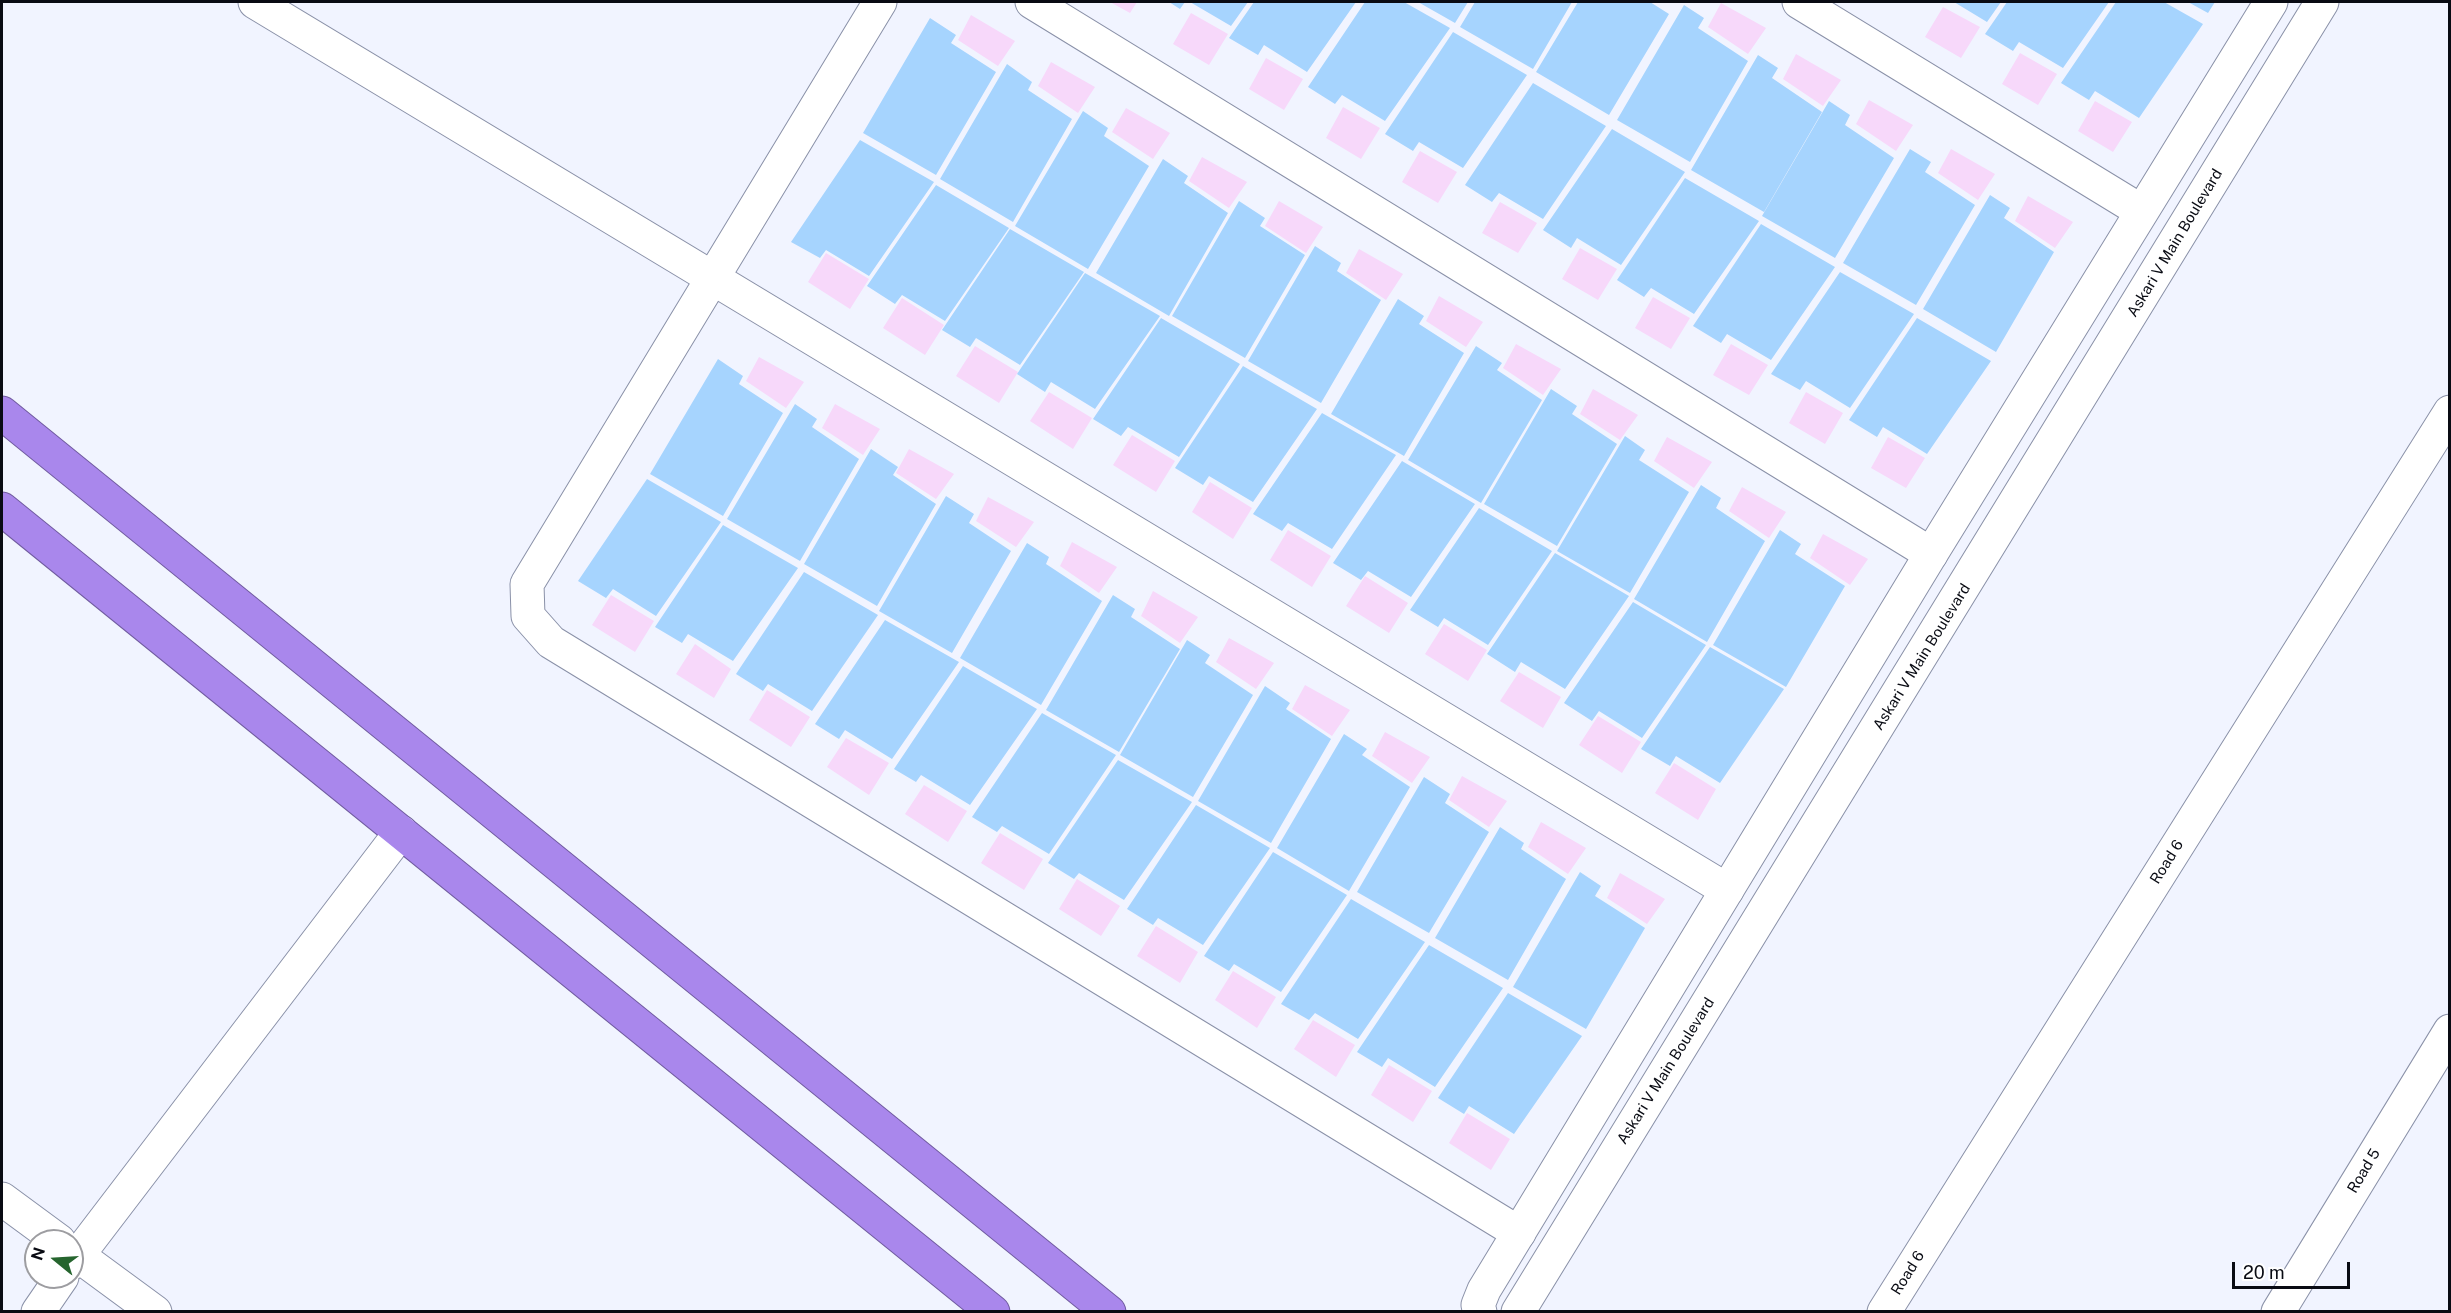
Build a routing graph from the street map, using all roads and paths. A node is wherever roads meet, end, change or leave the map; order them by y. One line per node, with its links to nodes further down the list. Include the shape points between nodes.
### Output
1 (255, 2): 8 (street)
2 (880, 2): 8 (street)
3 (1032, 2): 12 (street)
4 (1799, 2): 7 (street)
5 (2271, 2): 7 (street)
6 (2322, 2): 13 (street, Askari V Main Boulevard)
7 (2141, 211): 12 (street)
8 (712, 278): 15 (street); 19 (street, via 526,584 528,616 551,642)
9 (2450, 412): 29 (street, Road 6)
10 (2, 413): 26 (highway)
11 (2, 509): 14 (highway)
12 (1931, 554): 13 (street); 15 (street)
13 (1970, 580): 28 (street, Askari V Main Boulevard)
14 (401, 832): 20 (street); 25 (highway)
15 (1727, 890): 19 (street)
16 (2450, 1031): 30 (street, Road 5)
17 (2, 1199): 18 (street)
18 (36, 1229)
19 (1519, 1233): 27 (street, via 1484,1290 1478,1305)
20 (84, 1237)
21 (84, 1267): 24 (street)
22 (50, 1289): 23 (street)
23 (38, 1311)
24 (155, 1311)
25 (993, 1311)
26 (1109, 1311)
27 (1480, 1311)
28 (1518, 1311)
29 (1884, 1311)
30 (2278, 1311)

